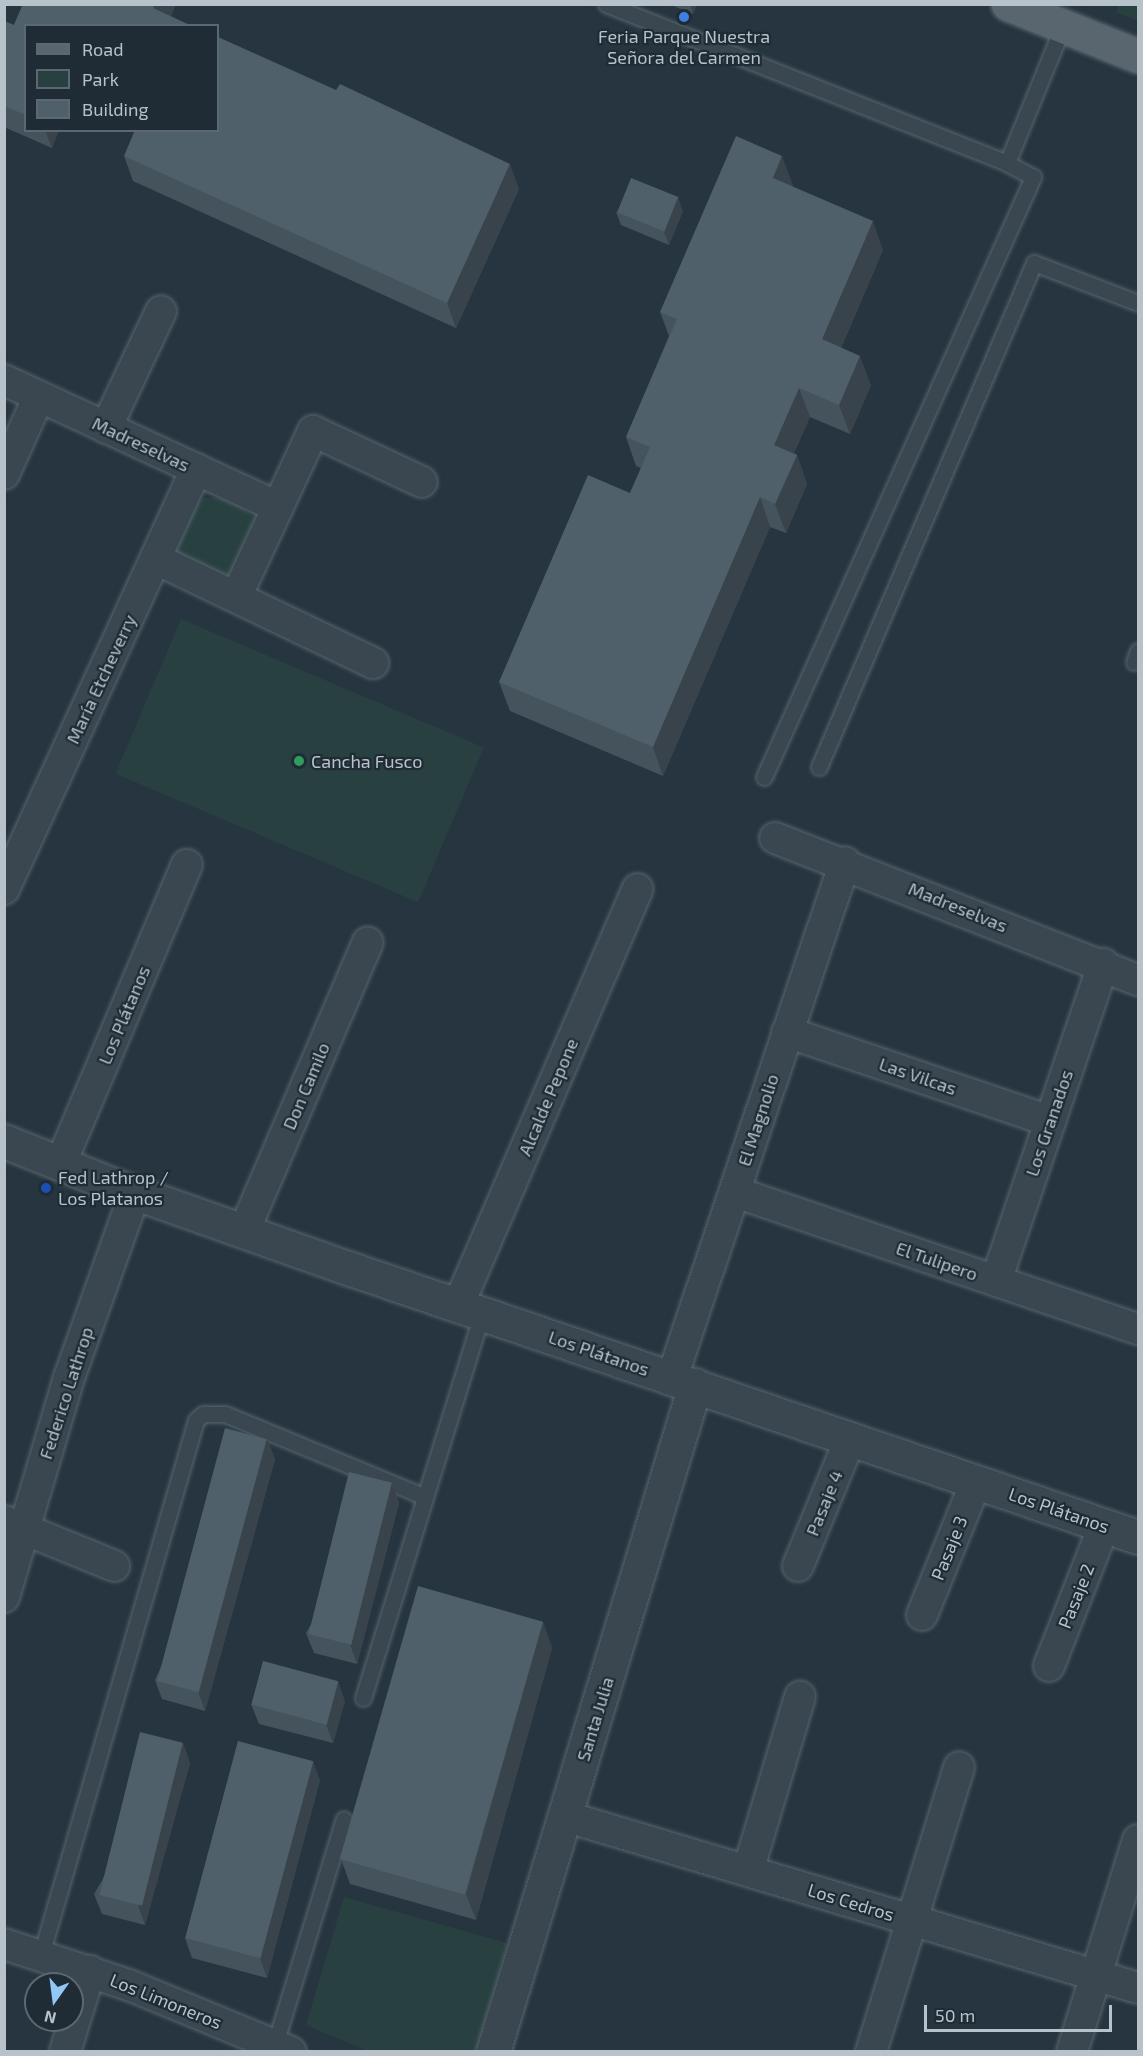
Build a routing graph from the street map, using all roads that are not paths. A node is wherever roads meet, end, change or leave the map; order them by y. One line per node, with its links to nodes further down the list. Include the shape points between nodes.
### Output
1 (606, 4): 5 (lane)
2 (1008, 4): 3 (main road)
3 (1063, 26): 4 (main road); 5 (lane)
4 (1138, 56)
5 (1007, 163): 19 (lane, via 1033,177)
6 (1138, 303): 18 (lane, via 1034,263)
7 (161, 311): 10 (street)
8 (4, 380): 9 (street, Madreselvas)
9 (39, 396): 10 (street, Madreselvas); 12 (street)
10 (106, 428): 11 (street, Madreselvas)
11 (196, 469): 14 (street, Madreselvas); 15 (street, María Etcheverry)
12 (4, 474)
13 (422, 482): 14 (street, via 313,431)
14 (278, 507): 16 (street)
15 (156, 559): 16 (street); 23 (street, María Etcheverry)
16 (237, 596): 17 (street)
17 (374, 663)
18 (819, 767)
19 (764, 777)
20 (775, 838): 21 (street, Madreselvas)
21 (845, 862): 26 (street, Madreselvas); 28 (street, El Magnolio)
22 (187, 866): 31 (street, Los Plátanos)
23 (4, 889)
24 (638, 889): 36 (street, Alcalde Pepone)
25 (368, 942): 34 (street, Don Camilo)
26 (1103, 964): 27 (street, Madreselvas); 29 (street, Los Granados)
27 (1138, 980)
28 (787, 1032): 29 (street, Las Vilcas); 32 (street, El Magnolio)
29 (1050, 1120): 35 (street, Los Granados)
30 (4, 1141): 31 (street, Los Plátanos)
31 (60, 1165): 33 (street, Los Plátanos)
32 (735, 1192): 35 (street, El Tulipero); 38 (street, El Magnolio)
33 (135, 1193): 34 (street, Los Plátanos); 42 (street, Federico Lathrop)
34 (244, 1231): 36 (street, Los Plátanos)
35 (996, 1281): 37 (street, El Tulipero)
36 (470, 1310): 38 (street, Los Plátanos); 41 (lane)
37 (1138, 1329)
38 (684, 1382): 39 (street, Los Plátanos); 53 (street, Santa Julia)
39 (850, 1439): 40 (street, Los Plátanos); 46 (street, Pasaje 4)
40 (976, 1482): 43 (street, Los Plátanos); 48 (street, Pasaje 3)
41 (423, 1496): 51 (lane); 59 (lane, via 225,1414 203,1414 196,1420)
42 (14, 1525): 45 (street); 47 (street, Federico Lathrop)
43 (1104, 1526): 44 (street, Los Plátanos); 49 (street, Pasaje 2)
44 (1138, 1537)
45 (114, 1566)
46 (798, 1566)
47 (4, 1597)
48 (922, 1615)
49 (1048, 1666)
50 (800, 1697): 56 (street)
51 (363, 1698)
52 (959, 1767): 57 (street)
53 (564, 1816): 56 (street, Los Cedros); 65 (street, Santa Julia)
54 (344, 1819): 63 (lane)
55 (1138, 1840): 61 (street)
56 (748, 1871): 57 (street, Los Cedros)
57 (912, 1920): 61 (street, Los Cedros); 66 (street)
58 (4, 1944): 59 (street, Los Limoneros)
59 (41, 1955): 60 (street, Los Limoneros)
60 (90, 1971): 63 (street, Los Limoneros); 64 (street)
61 (1096, 1975): 62 (street, Los Cedros); 67 (street)
62 (1138, 1988)
63 (283, 2048)
64 (65, 2052)
65 (493, 2052)
66 (871, 2052)
67 (1072, 2052)

